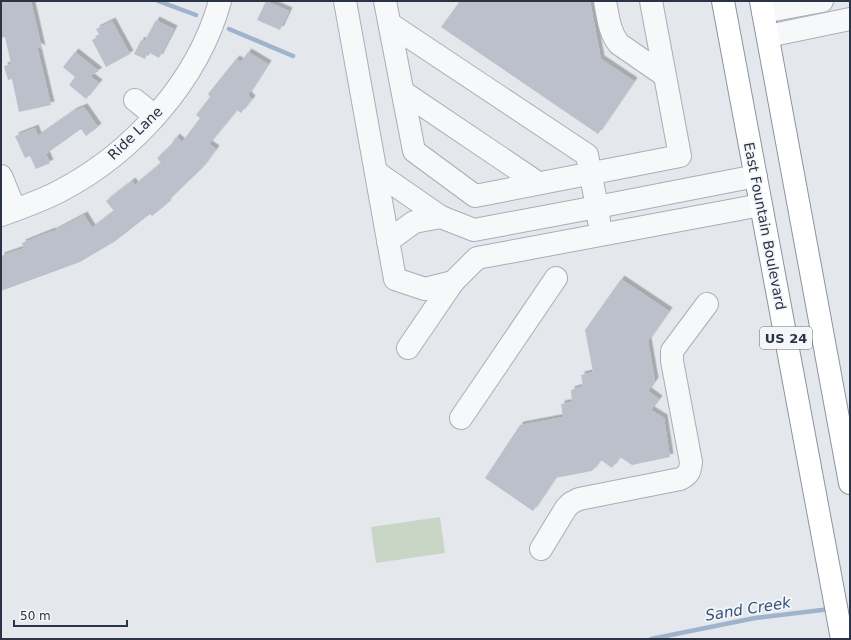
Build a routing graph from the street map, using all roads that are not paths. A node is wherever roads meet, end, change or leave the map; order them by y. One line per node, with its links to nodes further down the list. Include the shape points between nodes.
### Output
1 (220, 1): 15 (street, Ride Lane, via 216,17 192,67 176,92)
2 (345, 1): 16 (street)
3 (385, 1): 10 (street)
4 (605, 1): 12 (street, via 614,38)
5 (651, 1): 12 (street)
6 (723, 1): 19 (highway, East Fountain Boulevard / US 24)
7 (822, 1): 8 (street)
8 (762, 6): 11 (highway, US 24)
9 (850, 19): 11 (street)
10 (390, 24): 13 (street); 17 (street, via 587,155)
11 (768, 36): 32 (highway, US 24)
12 (664, 75): 17 (street, via 680,156)
13 (403, 92): 20 (street); 20 (street, via 414,151 475,196)
14 (135, 100): 15 (street)
15 (155, 116): 23 (street, Ride Lane, via 125,146 81,178 60,191)
16 (376, 172): 24 (street); 26 (street)
17 (591, 174): 20 (street); 22 (street)
18 (1, 176): 23 (street)
19 (756, 176): 21 (highway, East Fountain Boulevard / US 24); 22 (street)
20 (538, 183)
21 (761, 205): 25 (street); 34 (highway, East Fountain Boulevard / US 24)
22 (597, 207): 24 (street, via 474,230); 25 (street)
23 (8, 213)
24 (441, 217): 26 (street, via 414,222)
25 (601, 234): 28 (street, via 477,258)
26 (388, 241): 28 (street, via 395,279 425,289)
27 (556, 278): 31 (street)
28 (453, 282): 30 (street)
29 (707, 304): 33 (street, via 672,351 691,462 690,471 680,479 579,499 571,503)
30 (408, 348)
31 (462, 418)
32 (850, 484)
33 (541, 549)
34 (842, 639)

